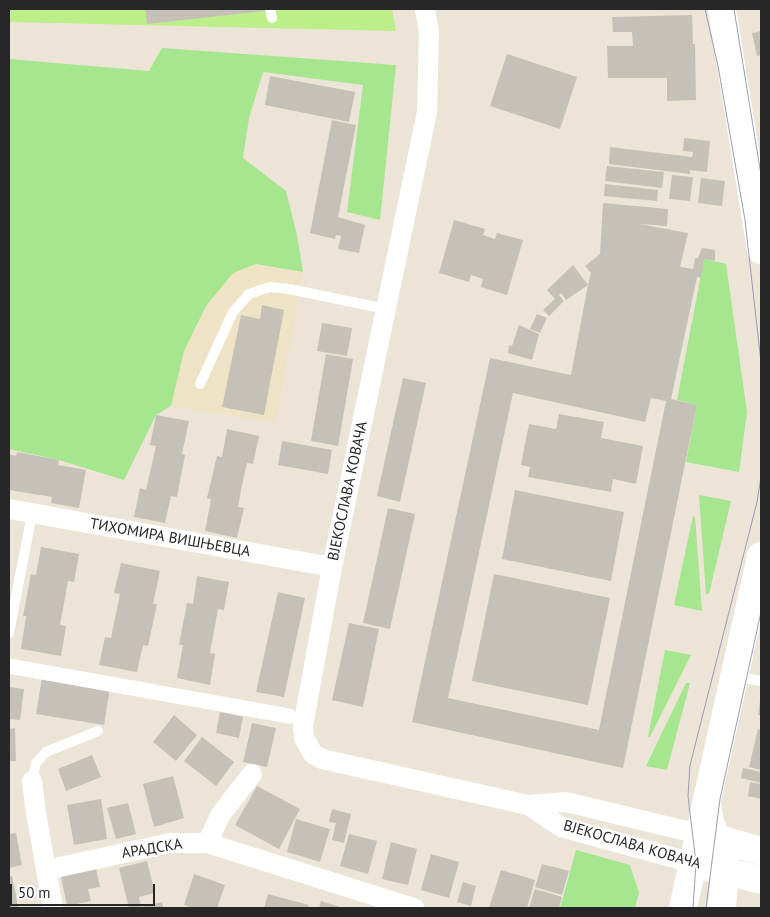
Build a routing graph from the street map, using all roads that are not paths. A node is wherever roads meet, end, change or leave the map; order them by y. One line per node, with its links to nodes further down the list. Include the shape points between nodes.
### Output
1 (425, 9): 4 (street, ВЈЕКОСЛАВА КОВАЧА, via 429,32 427,112)
2 (722, 9): 3 (main road)
3 (761, 250)
4 (386, 309): 5 (lane, via 289,289 270,288 249,294 233,312); 9 (street, ВЈЕКОСЛАВА КОВАЧА)
5 (200, 384)
6 (9, 510): 7 (street, ТИХОМИРА ВИШЊЕВЦА)
7 (32, 514): 9 (street, ТИХОМИРА ВИШЊЕВЦА); 10 (lane)
8 (761, 556): 12 (main road)
9 (332, 566): 18 (street, ВЈЕКОСЛАВА КОВАЧА, via 303,726 304,738 313,754 322,759)
10 (9, 634)
11 (9, 666): 14 (street)
12 (733, 676): 13 (lane); 19 (main road, via 707,797)
13 (761, 681)
14 (289, 716)
15 (98, 731): 17 (lane, via 46,752 36,763)
16 (252, 774): 20 (street, via 221,814)
17 (32, 781): 23 (street)
18 (528, 805): 19 (street, ВЈЕКОСЛАВА КОВАЧА, via 566,802); 22 (street, ВЈЕКОСЛАВА КОВАЧА, via 560,827)
19 (708, 836): 21 (main road); 22 (main road)
20 (207, 843): 23 (street, АРАДСКА, via 170,843); 26 (street, АРАДСКА)
21 (761, 851)
22 (710, 867): 24 (main road); 27 (main road); 28 (main road)
23 (46, 870): 25 (street)
24 (761, 880)
25 (53, 908)
26 (414, 908)
27 (682, 908)
28 (722, 908)

